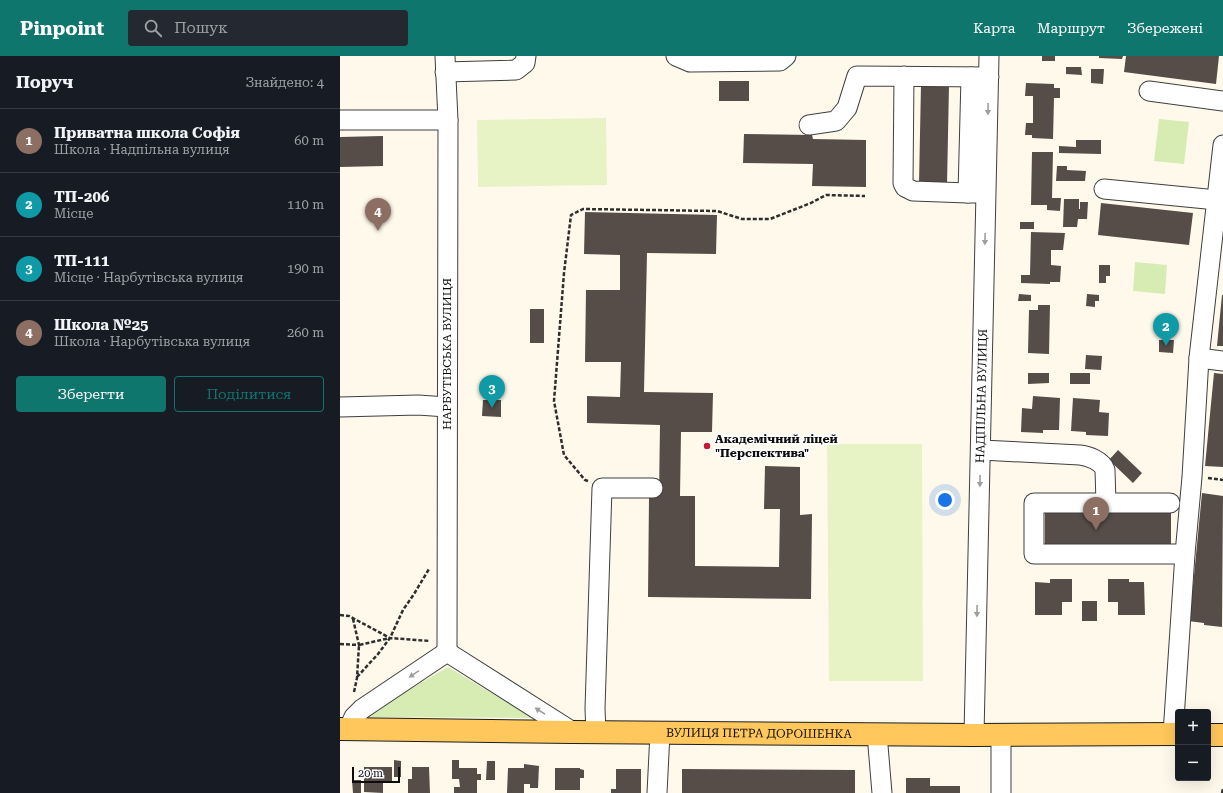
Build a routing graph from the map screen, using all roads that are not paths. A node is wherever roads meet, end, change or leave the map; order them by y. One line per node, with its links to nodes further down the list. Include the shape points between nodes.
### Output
1 (526, 56): 5 (street, via 525,64 516,70)
2 (676, 56): 3 (street, via 690,62 780,61)
3 (786, 56)
4 (989, 56): 7 (street, НАДПІЛЬНА ВУЛИЦЯ)
5 (445, 64): 11 (street, НАРБУТІВСЬКА ВУЛИЦЯ)
6 (904, 76): 7 (street); 12 (street, via 857,76 847,108 836,121); 15 (street, via 905,187 913,191)
7 (980, 77): 15 (street, НАДПІЛЬНА ВУЛИЦЯ)
8 (1149, 91): 9 (street)
9 (1223, 100)
10 (340, 120): 11 (street)
11 (448, 120): 21 (street, НАРБУТІВСЬКА ВУЛИЦЯ)
12 (808, 125)
13 (1223, 145): 16 (street)
14 (1104, 189): 16 (street)
15 (977, 193): 22 (street, НАДПІЛЬНА ВУЛИЦЯ, one-way to 22)
16 (1217, 200): 17 (street)
17 (1218, 236): 18 (street)
18 (1199, 358): 19 (street); 26 (street)
19 (1223, 361)
20 (340, 406): 21 (street)
21 (447, 407): 27 (street, НАРБУТІВСЬКА ВУЛИЦЯ)
22 (981, 450): 24 (street, via 1089,457 1104,466); 36 (street, НАДПІЛЬНА ВУЛИЦЯ, one-way to 36)
23 (653, 488): 31 (street, via 602,488)
24 (1106, 503): 25 (street); 26 (street, via 1034,503 1034,554)
25 (1170, 503)
26 (1185, 554): 28 (street)
27 (447, 647): 29 (street, one-way to 29); 30 (street, one-way to 27)
28 (1176, 709)
29 (343, 724): 30 (main road, ВУЛИЦЯ ПЕТРА ДОРОШЕНКА)
30 (573, 732): 31 (main road, ВУЛИЦЯ ПЕТРА ДОРОШЕНКА)
31 (596, 732): 32 (main road, ВУЛИЦЯ ПЕТРА ДОРОШЕНКА)
32 (660, 733): 33 (main road, ВУЛИЦЯ ПЕТРА ДОРОШЕНКА); 39 (street)
33 (878, 734): 36 (main road, ВУЛИЦЯ ПЕТРА ДОРОШЕНКА); 40 (street)
34 (1001, 734): 35 (main road, ВУЛИЦЯ ПЕТРА ДОРОШЕНКА); 36 (main road, ВУЛИЦЯ ПЕТРА ДОРОШЕНКА); 41 (street)
35 (1175, 734)
36 (974, 735)
37 (1211, 735): 38 (main road)
38 (1223, 736)
39 (657, 793)
40 (882, 793)
41 (1001, 793)

